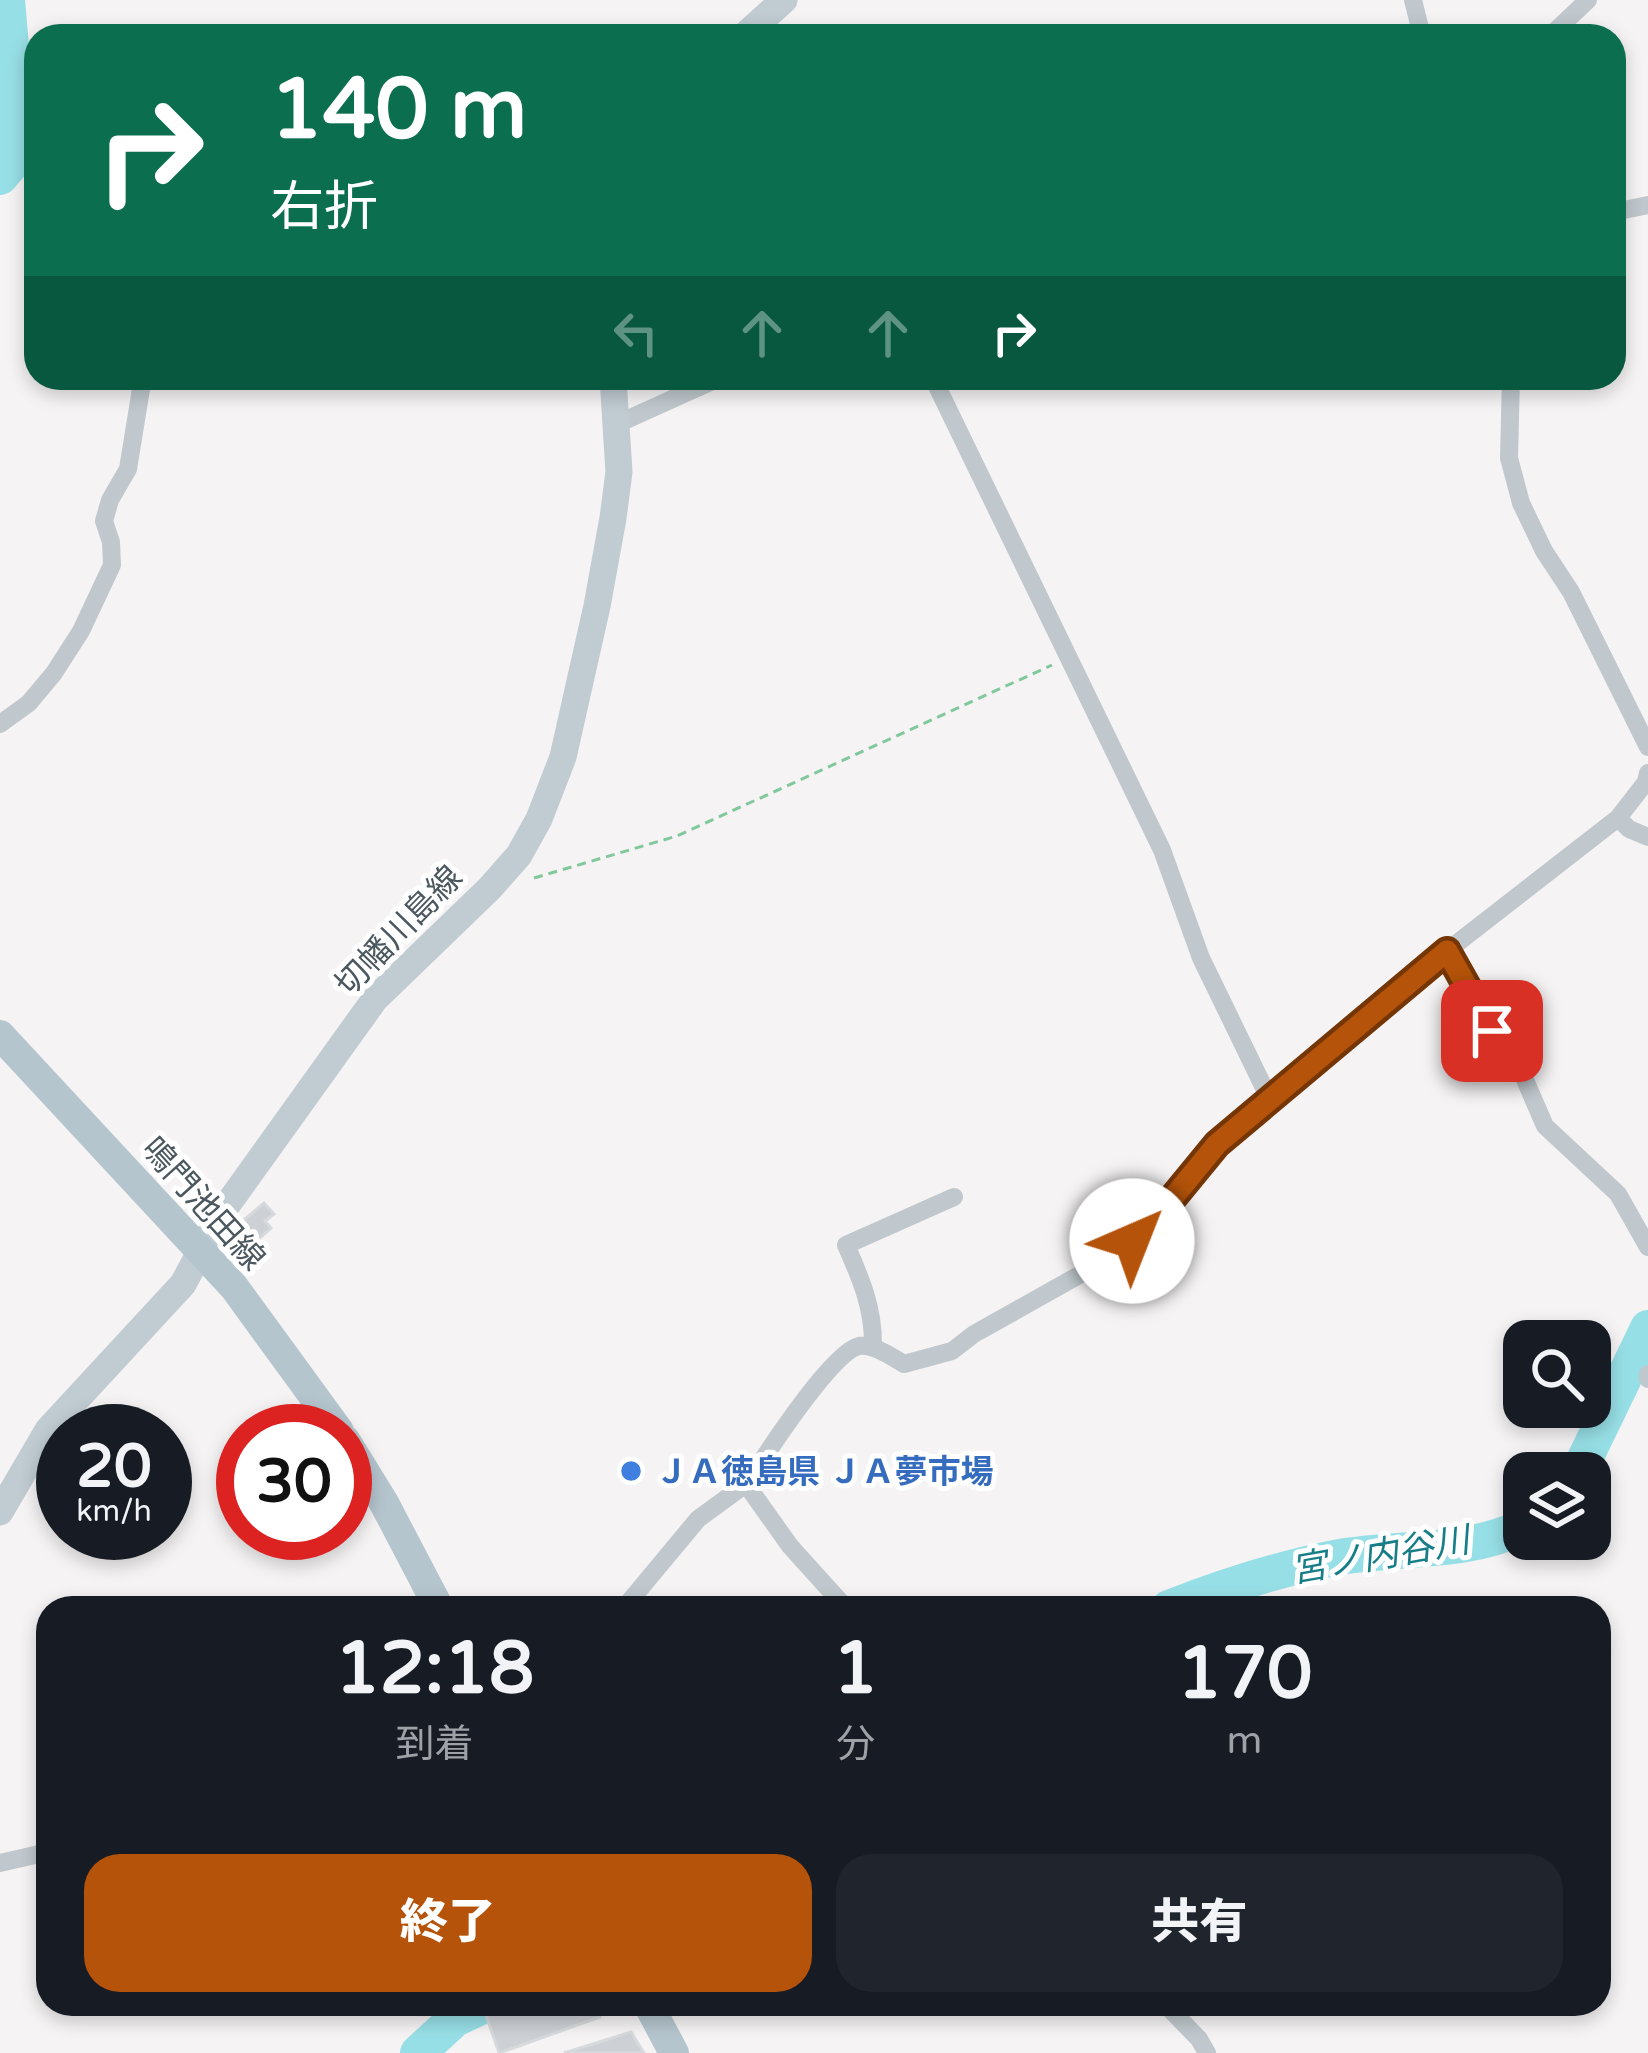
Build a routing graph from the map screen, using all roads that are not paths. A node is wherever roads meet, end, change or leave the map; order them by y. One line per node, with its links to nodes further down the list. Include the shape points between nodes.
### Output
1 (784, 0): 3 (main road)
2 (1588, 0): 4 (street)
3 (765, 24)
4 (1563, 24)
5 (141, 390): 11 (street, via 128,469 104,521 112,565 54,673)
6 (614, 390): 10 (main road, 切幡川島線)
7 (692, 390): 10 (street)
8 (939, 390): 18 (street, via 1162,850 1201,958)
9 (1511, 390): 12 (street, via 1509,458 1521,503)
10 (617, 424): 21 (main road, 切幡川島線, via 620,472 597,606 563,757 539,819 490,887 375,999)
11 (0, 724)
12 (1648, 747)
13 (1648, 773): 14 (street)
14 (1618, 818): 15 (street); 16 (street)
15 (1648, 837)
16 (1447, 951): 18 (street); 20 (street, via 1516,1059 1545,1126 1618,1194)
17 (0, 1035): 21 (main road, 鳴門池田線)
18 (1269, 1098): 22 (street, via 1132,1241 1081,1274 952,1351 904,1364)
19 (954, 1197): 22 (street, via 846,1245 867,1294)
20 (1648, 1247)
21 (201, 1251): 23 (main road, 鳴門池田線); 26 (main road, 切幡川島線, via 183,1284 48,1430)
22 (873, 1348): 24 (street, via 844,1354)
23 (319, 1404)
24 (756, 1470)
25 (372, 1483): 27 (main road)
26 (0, 1512)
27 (433, 1596)
28 (634, 1596): 29 (street, via 698,1519 746,1484)
29 (835, 1596)
30 (36, 1855): 31 (street)
31 (0, 1863)
32 (654, 2016): 34 (main road)
33 (1176, 2016): 35 (street)
34 (674, 2053)
35 (1207, 2053)

